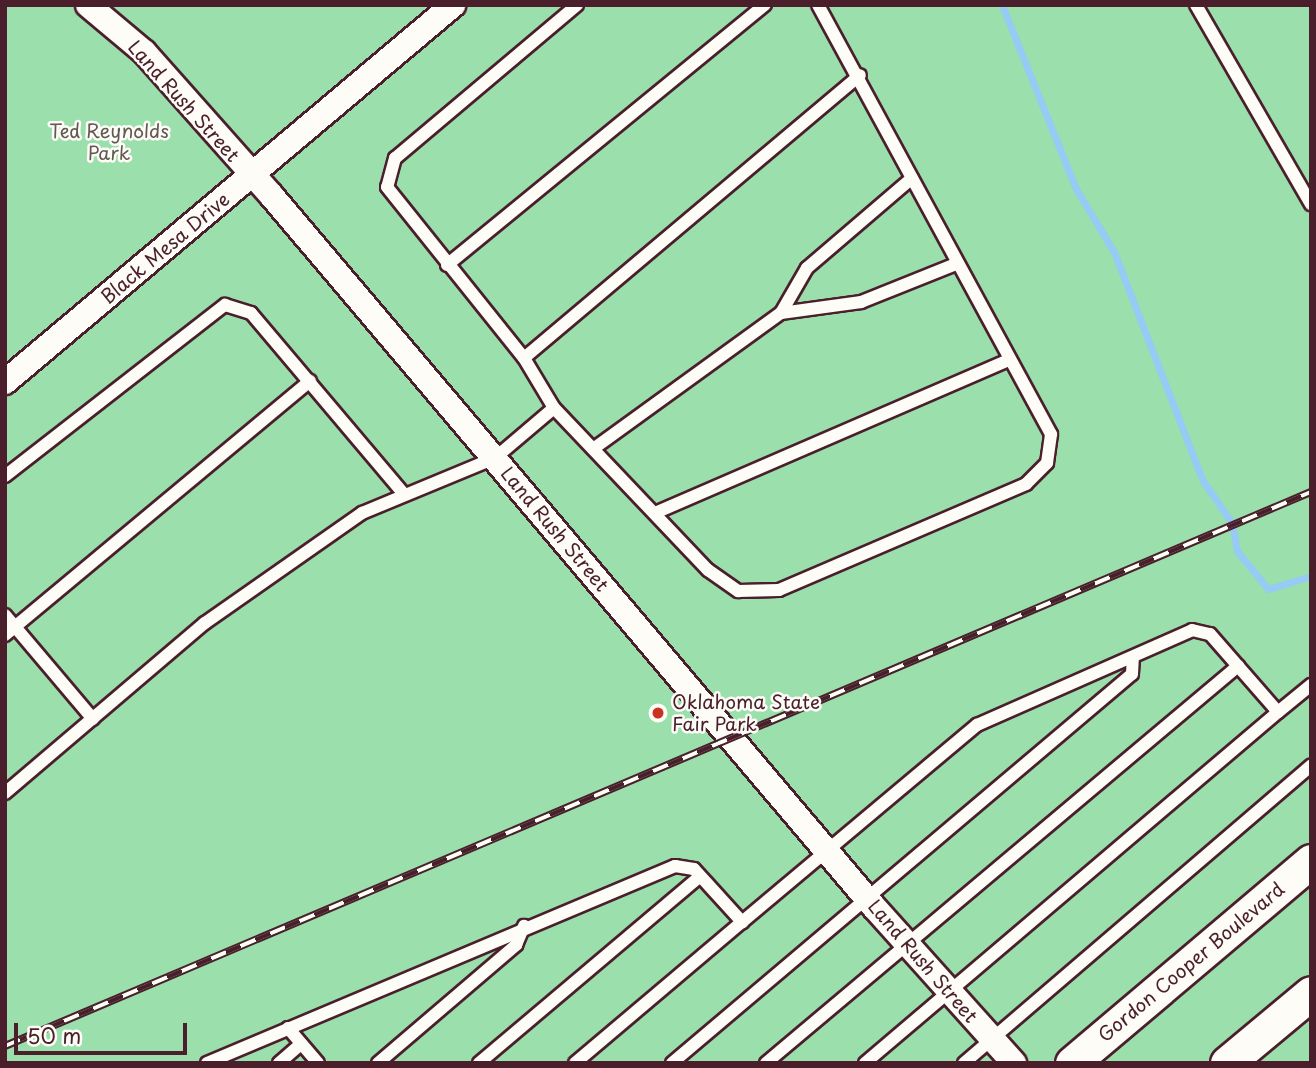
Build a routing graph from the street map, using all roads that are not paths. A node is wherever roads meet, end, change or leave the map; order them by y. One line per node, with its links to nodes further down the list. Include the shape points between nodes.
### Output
1 (88, 5): 8 (street, Land Rush Street, via 144,52)
2 (453, 5): 8 (street, Black Mesa Drive)
3 (578, 5): 12 (lane, via 395,158 387,187)
4 (765, 5): 12 (lane)
5 (818, 5): 7 (lane)
6 (1195, 5): 10 (lane)
7 (860, 75): 9 (lane); 14 (lane)
8 (250, 175): 17 (street, Black Mesa Drive); 20 (street, Land Rush Street)
9 (912, 178): 11 (lane); 13 (lane, via 807,268)
10 (1311, 204)
11 (956, 264): 13 (lane, via 861,302); 15 (lane)
12 (447, 265): 14 (lane)
13 (781, 313): 19 (lane)
14 (524, 358): 18 (lane)
15 (1009, 360): 23 (lane); 23 (lane, via 1051,434 1047,463 1026,484 779,590 738,591 708,570)
16 (310, 381): 21 (lane, via 251,313 225,305); 22 (lane); 25 (lane)
17 (5, 382)
18 (554, 408): 19 (lane); 20 (lane)
19 (593, 450): 23 (lane)
20 (495, 458): 22 (lane); 33 (street, Land Rush Street)
21 (5, 477)
22 (405, 495): 30 (lane, via 362,513 205,623)
23 (655, 513)
24 (5, 615): 25 (lane)
25 (10, 631): 30 (lane)
26 (1133, 657): 27 (lane, via 1201,630); 33 (lane, via 977,725); 36 (lane, via 1132,674)
27 (1238, 666): 29 (lane); 39 (lane)
28 (1311, 685): 29 (lane)
29 (1278, 712): 40 (lane)
30 (93, 719): 32 (lane)
31 (1311, 766): 43 (lane)
32 (5, 793)
33 (829, 852): 36 (street, Land Rush Street); 37 (lane)
34 (1311, 861): 56 (street, Gordon Cooper Boulevard)
35 (700, 876): 37 (lane); 38 (lane, via 684,865 675,866); 49 (lane)
36 (866, 897): 39 (street, Land Rush Street); 51 (lane)
37 (742, 922): 50 (lane)
38 (524, 926): 42 (lane); 48 (lane, via 516,945)
39 (907, 944): 40 (street, Land Rush Street); 52 (lane)
40 (949, 992): 43 (street, Land Rush Street); 53 (lane)
41 (1311, 993): 57 (street)
42 (288, 1028): 44 (lane); 45 (lane)
43 (992, 1039): 54 (lane); 55 (street, Land Rush Street)
44 (301, 1044): 46 (lane); 47 (lane)
45 (207, 1063)
46 (279, 1063)
47 (318, 1063)
48 (378, 1063)
49 (479, 1063)
50 (575, 1063)
51 (672, 1063)
52 (766, 1063)
53 (865, 1063)
54 (964, 1063)
55 (1014, 1063)
56 (1072, 1063)
57 (1227, 1063)

